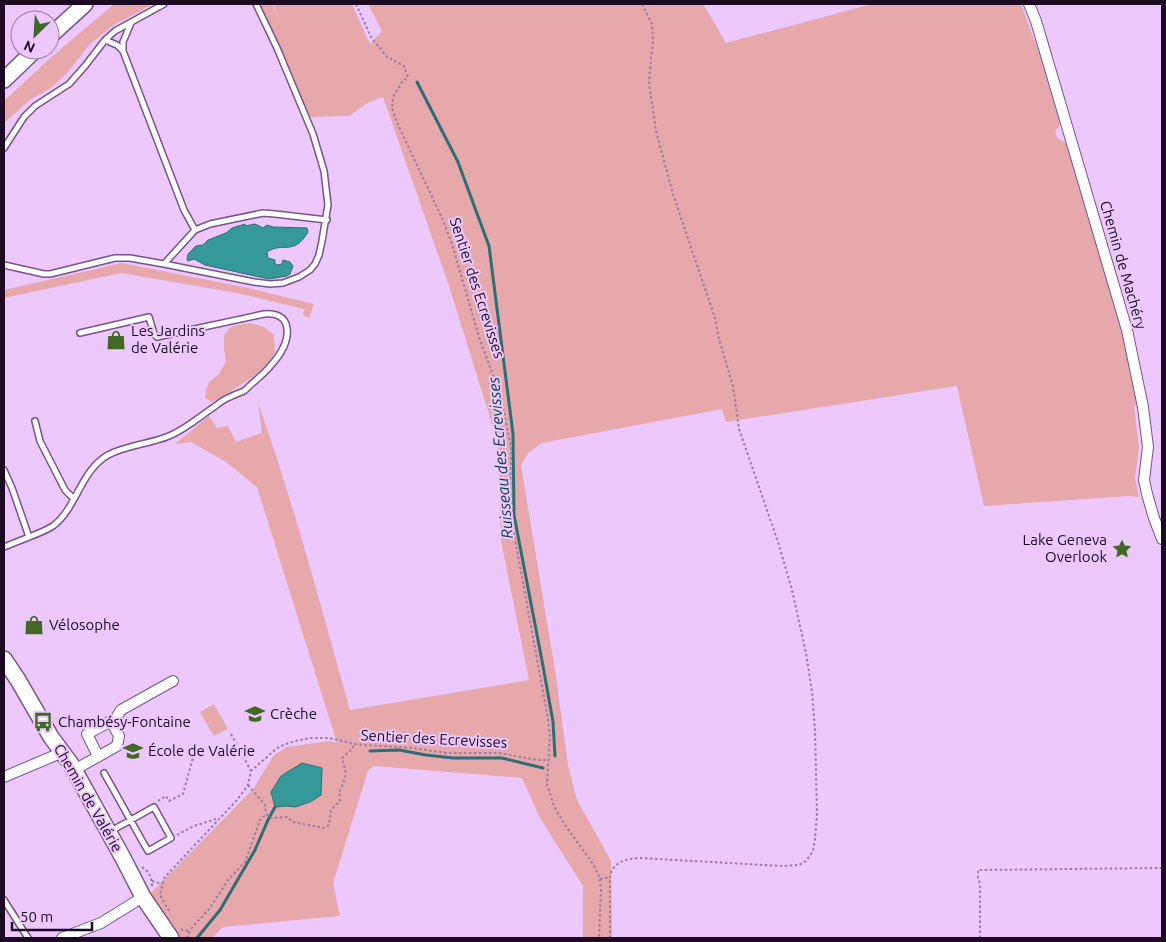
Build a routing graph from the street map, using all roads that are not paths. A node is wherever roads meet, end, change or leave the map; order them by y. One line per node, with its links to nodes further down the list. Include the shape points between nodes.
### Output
1 (85, 4): 6 (street)
2 (164, 4): 5 (lane)
3 (256, 4): 12 (lane, via 313,134 327,189)
4 (1029, 4): 21 (street, Chemin de Machéry, via 1127,330 1148,447 1144,480 1146,494)
5 (131, 22): 7 (lane); 8 (lane)
6 (60, 27)
7 (105, 40): 8 (lane); 11 (lane, via 69,84 24,117)
8 (123, 52): 13 (lane, via 184,210)
9 (25, 60): 10 (street)
10 (4, 80)
11 (4, 148)
12 (326, 220): 13 (lane, via 263,213); 14 (lane, via 315,264 291,281 264,284)
13 (195, 230): 14 (lane)
14 (164, 264): 15 (lane, via 115,258 50,274)
15 (4, 265)
16 (80, 333): 19 (lane, via 149,317 157,337 264,314 282,317 288,331 279,356 245,390 227,398 179,432 108,455 96,464)
17 (35, 421): 19 (lane, via 40,441 65,490)
18 (4, 470): 20 (lane)
19 (73, 498): 20 (lane, via 54,525)
20 (28, 537): 22 (lane)
21 (1162, 539)
22 (4, 547)
23 (4, 659): 26 (street, Chemin de Valérie)
24 (173, 681): 25 (street, via 121,710)
25 (111, 721): 27 (street, via 119,736 116,746); 27 (street, via 87,734)
26 (63, 752): 28 (street, Chemin de Valérie); 30 (street)
27 (98, 756): 28 (street)
28 (74, 770): 32 (street, Chemin de Valérie)
29 (104, 773): 31 (lane)
30 (4, 777)
31 (130, 820): 31 (lane, via 148,851 171,838 154,807); 32 (lane)
32 (108, 832): 33 (street, Chemin de Valérie)
33 (144, 898): 35 (street, Chemin de Valérie); 37 (street, via 101,923)
34 (4, 900): 36 (lane)
35 (174, 932)
36 (28, 938)
37 (62, 938)

